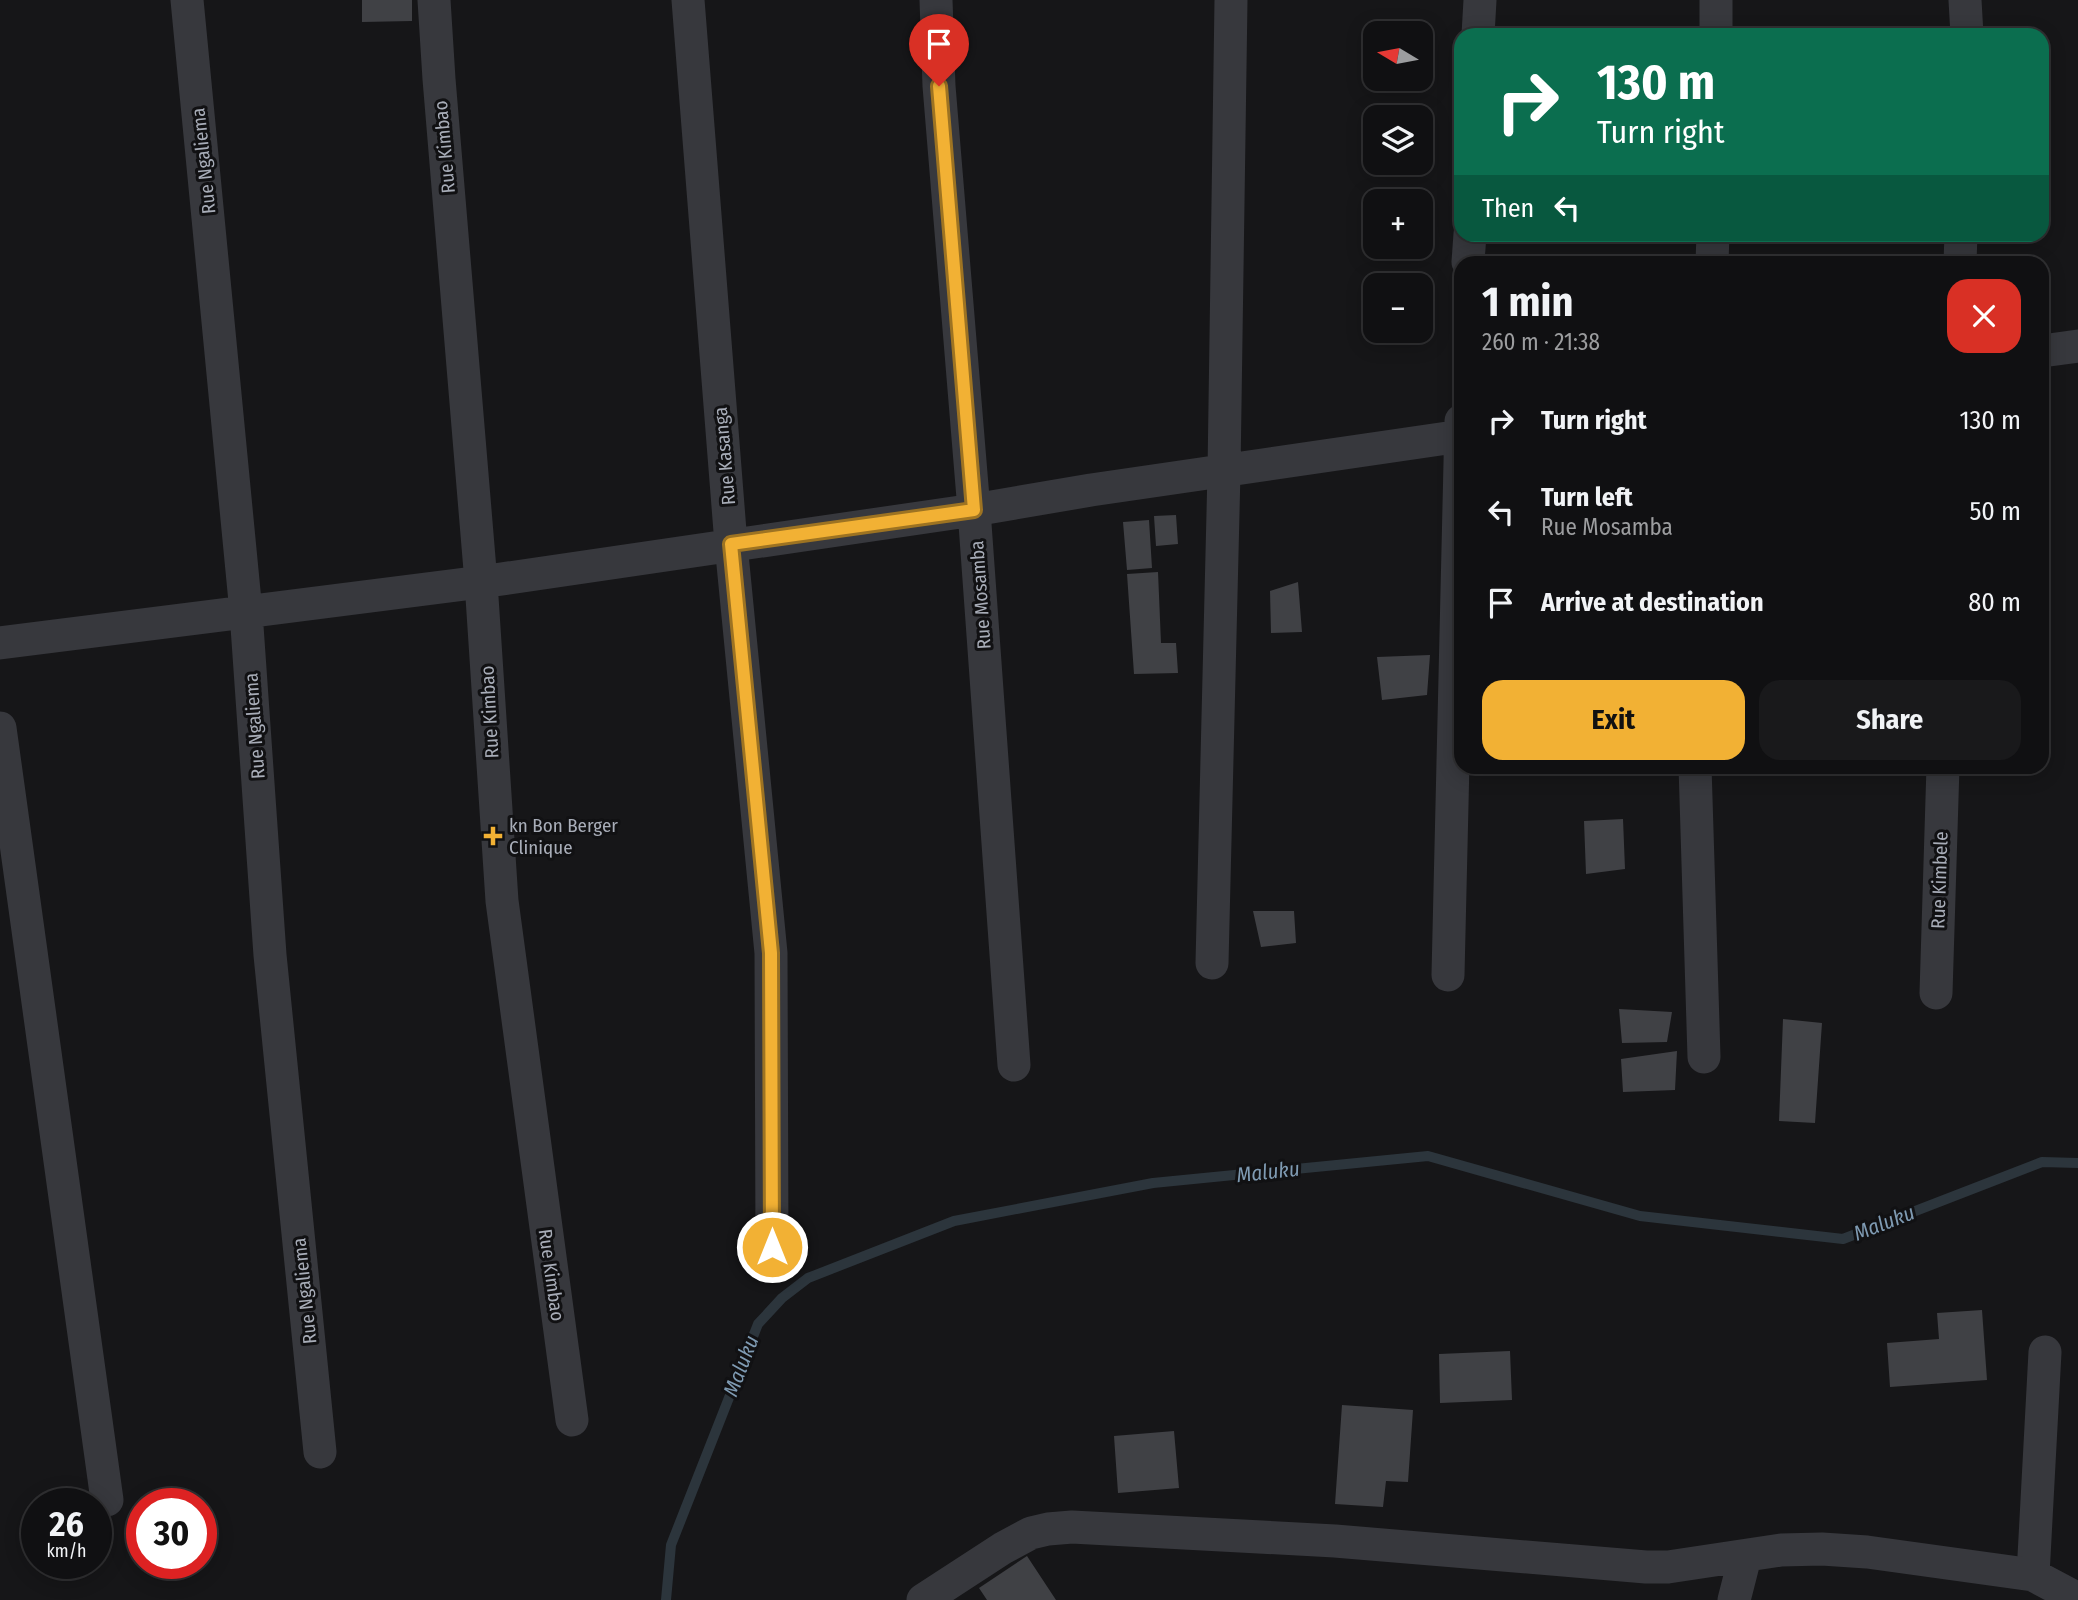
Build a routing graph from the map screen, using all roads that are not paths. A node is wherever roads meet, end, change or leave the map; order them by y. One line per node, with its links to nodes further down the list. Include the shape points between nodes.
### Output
1 (187, 0): 19 (street, Rue Ngaliema)
2 (434, 0): 18 (street, Rue Kimbao)
3 (688, 0): 17 (street, Rue Kasanga)
4 (936, 0): 16 (street, Rue Mosamba)
5 (1231, 0): 15 (street)
6 (1480, 0): 9 (street)
7 (1716, 0): 10 (street)
8 (1965, 0): 11 (street)
9 (1478, 28)
10 (1716, 28)
11 (1967, 28)
12 (2078, 346): 13 (street)
13 (2049, 350)
14 (1454, 437): 15 (street)
15 (1224, 472): 16 (street); 25 (street)
16 (974, 510): 17 (street); 29 (street, Rue Mosamba)
17 (731, 544): 18 (street); 30 (street, Rue Kasanga, via 771,953)
18 (481, 582): 19 (street); 32 (street, Rue Kimbao, via 502,901)
19 (246, 612): 20 (street); 33 (street, Rue Ngaliema, via 270,955)
20 (0, 643)
21 (1454, 726): 26 (street)
22 (0, 728): 34 (street)
23 (1695, 774): 28 (street)
24 (1943, 774): 27 (street, Rue Kimbele)
25 (1212, 963)
26 (1448, 975)
27 (1936, 993)
28 (1704, 1057)
29 (1014, 1065)
30 (772, 1247)
31 (2045, 1352): 36 (street)
32 (572, 1420)
33 (320, 1452)
34 (105, 1488)
35 (1745, 1557): 36 (street, via 1822,1549); 38 (street, via 1646,1567 1335,1541 1072,1527 1031,1533); 39 (street)
36 (2033, 1575): 37 (street)
37 (2078, 1599)
38 (923, 1600)
39 (1734, 1600)

